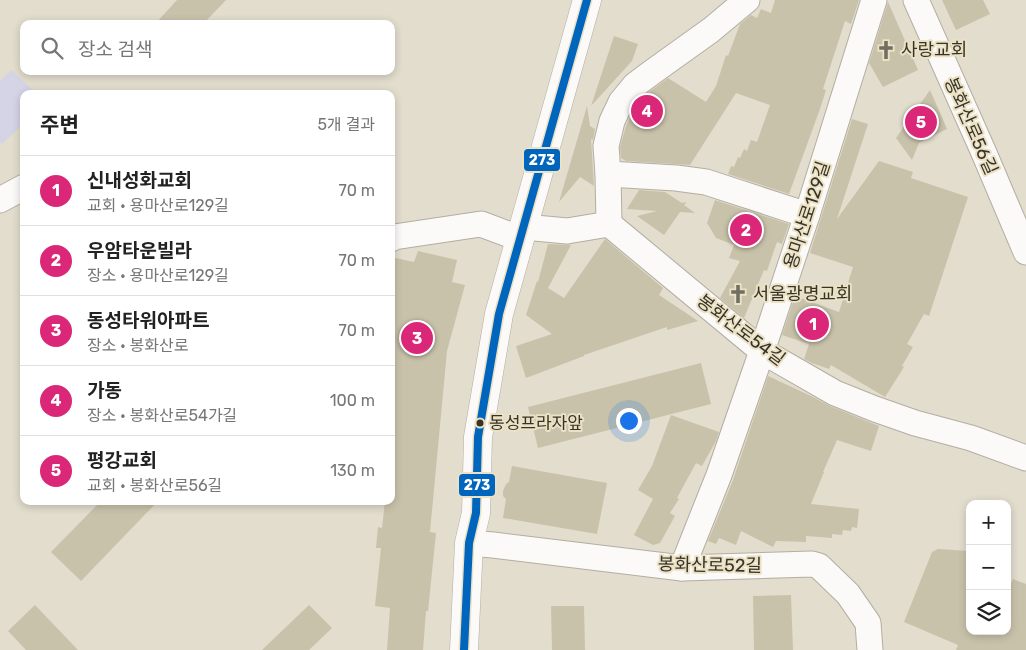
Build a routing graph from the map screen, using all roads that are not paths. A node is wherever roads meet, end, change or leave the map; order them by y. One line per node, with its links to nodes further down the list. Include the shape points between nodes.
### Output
1 (587, 0): 11 (main road)
2 (747, 0): 5 (street, via 635,85 621,102 606,146)
3 (874, 0): 9 (street, 용마산로129길)
4 (916, 0): 7 (street, 봉화산로56길)
5 (608, 174): 9 (street, via 706,182); 10 (street)
6 (20, 189): 8 (street)
7 (1015, 199): 13 (street, 봉화산로56길)
8 (0, 200)
9 (807, 215): 14 (street, 용마산로129길)
10 (609, 224): 11 (street, via 567,231); 14 (street, 봉화산로54길)
11 (522, 233): 12 (street, via 481,224); 16 (main road, via 495,336 478,437 476,513)
12 (395, 237)
13 (1026, 252)
14 (762, 351): 15 (street, 봉화산로54길, via 835,393 915,423 971,438); 17 (street, 용마산로129길, via 719,475)
15 (1026, 458)
16 (469, 543): 17 (street, 봉화산로52길); 18 (main road)
17 (682, 568): 19 (street, 봉화산로52길, via 819,566 848,594 868,623)
18 (464, 650)
19 (870, 650)

